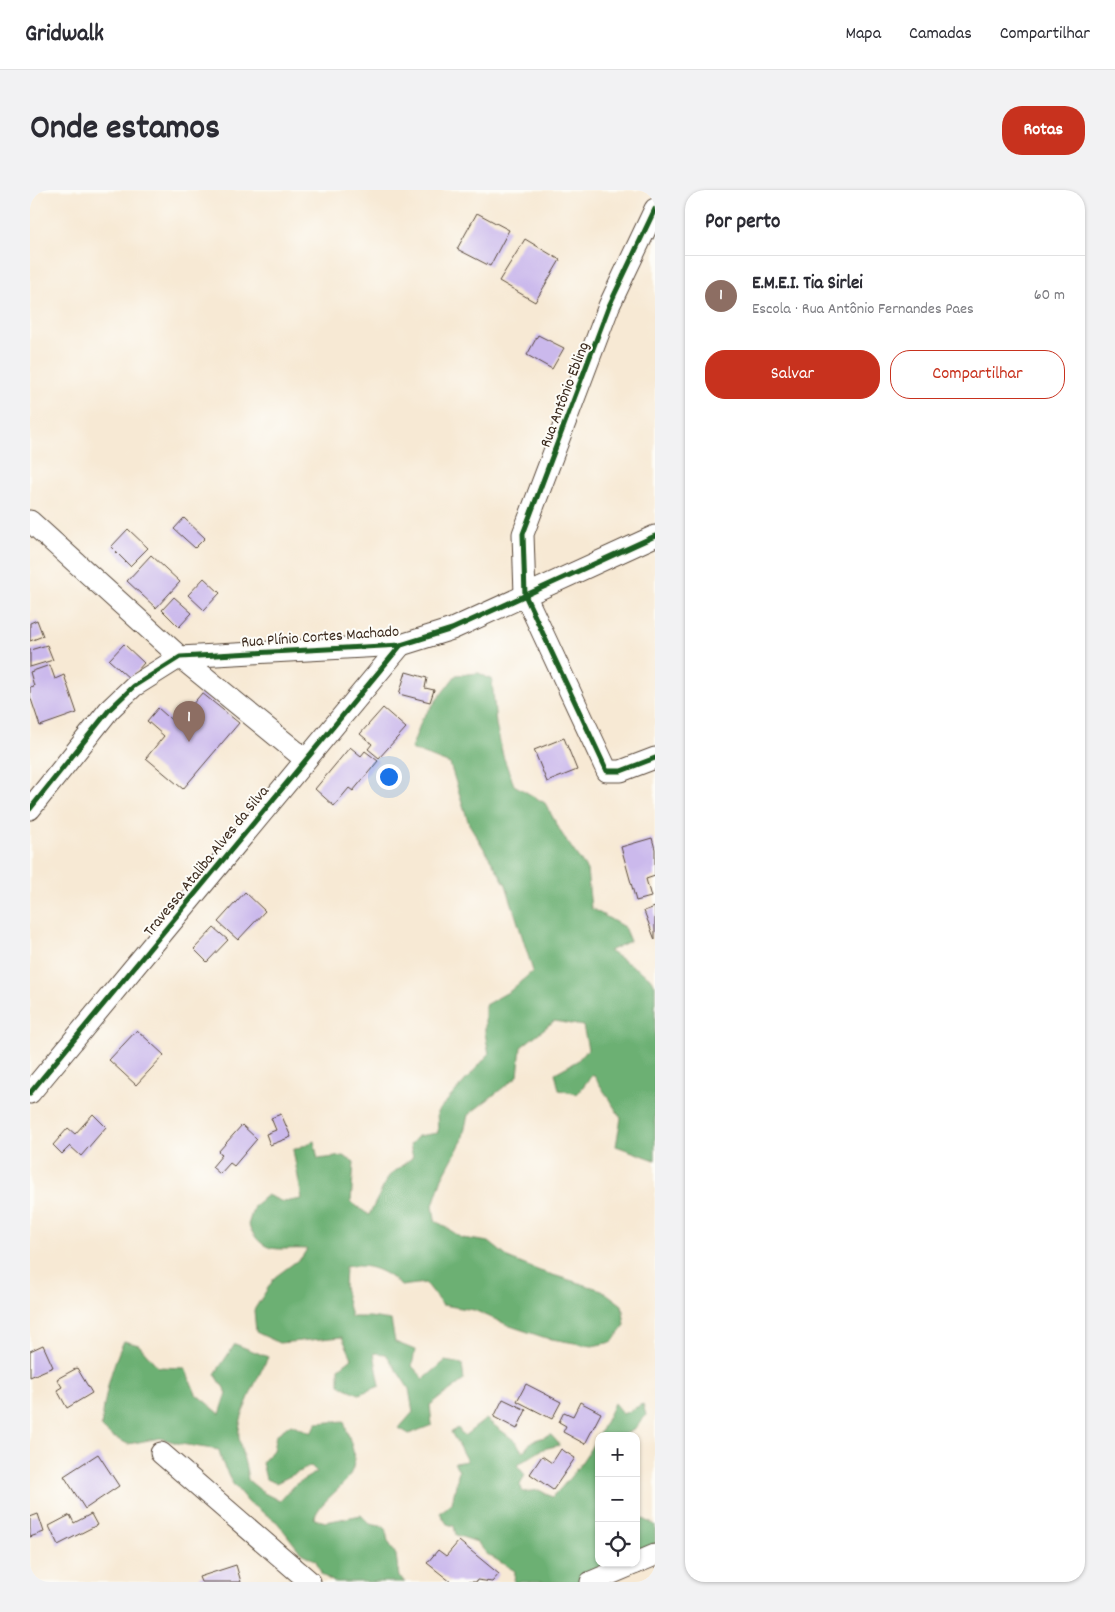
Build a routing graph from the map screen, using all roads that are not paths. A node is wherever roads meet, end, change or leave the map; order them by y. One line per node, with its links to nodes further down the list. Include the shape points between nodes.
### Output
1 (655, 210): 4 (street, Rua Antônio Ebling, via 610,306 523,534)
2 (30, 521): 6 (street)
3 (655, 536): 4 (street, Rua Plínio Cortes Machado)
4 (525, 595): 5 (street, Rua Plínio Cortes Machado, via 452,629); 7 (street, via 607,771 621,771)
5 (401, 645): 6 (street, Rua Plínio Cortes Machado); 8 (street, Travessa Ataliba Alves da Silva)
6 (180, 657): 8 (street); 9 (street, Rua Plínio Cortes Machado, via 134,686 109,710)
7 (655, 758)
8 (305, 759): 10 (street, Travessa Ataliba Alves da Silva)
9 (30, 806)
10 (30, 1092)
11 (161, 1453): 15 (street)
12 (655, 1555): 13 (street)
13 (640, 1561)
14 (627, 1567): 16 (street)
15 (310, 1582)
16 (592, 1582)

